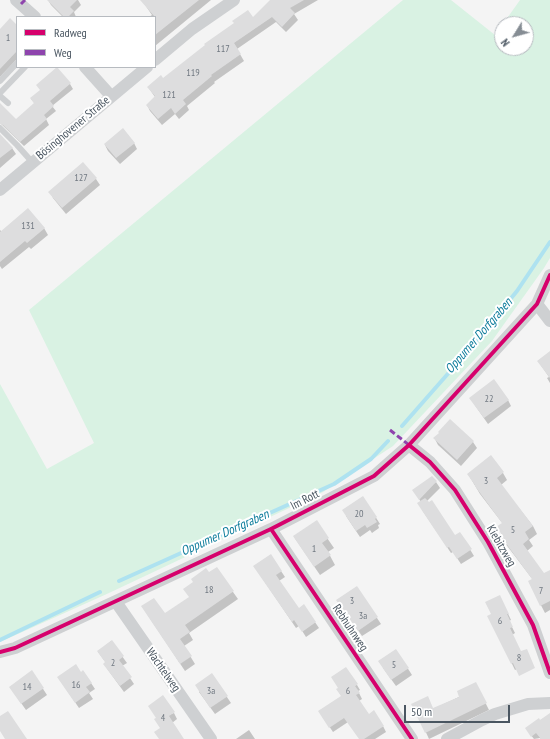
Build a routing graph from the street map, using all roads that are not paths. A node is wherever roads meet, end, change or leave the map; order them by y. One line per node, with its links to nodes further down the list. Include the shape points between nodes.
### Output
1 (16, 0): 3 (street)
2 (234, 0): 4 (street, via 192,29)
3 (34, 16)
4 (156, 59)
5 (16, 65): 9 (lane)
6 (24, 68): 10 (lane)
7 (86, 68): 12 (street)
8 (146, 68): 12 (street, Bösinghovener Straße)
9 (0, 81)
10 (0, 93)
11 (0, 96): 13 (lane)
12 (112, 96): 15 (street, Bösinghovener Straße)
13 (8, 103)
14 (0, 128): 15 (lane)
15 (33, 163): 16 (street, Bösinghovener Straße)
16 (0, 190)
17 (550, 275): 18 (street, Im Rott)
18 (537, 304): 19 (street); 20 (street, Im Rott)
19 (550, 321)
20 (409, 445): 21 (street, Im Rott, via 374,476); 24 (street, Kiebitzweg, via 430,462 455,490 488,542 533,625)
21 (271, 529): 22 (street, Im Rott); 27 (street, Rebhuhnweg)
22 (116, 602): 23 (street, Im Rott, via 15,648); 26 (street, Wachtelweg)
23 (0, 652)
24 (550, 673)
25 (550, 702): 28 (street, via 528,704 495,714)
26 (211, 739)
27 (412, 739)
28 (447, 739)

